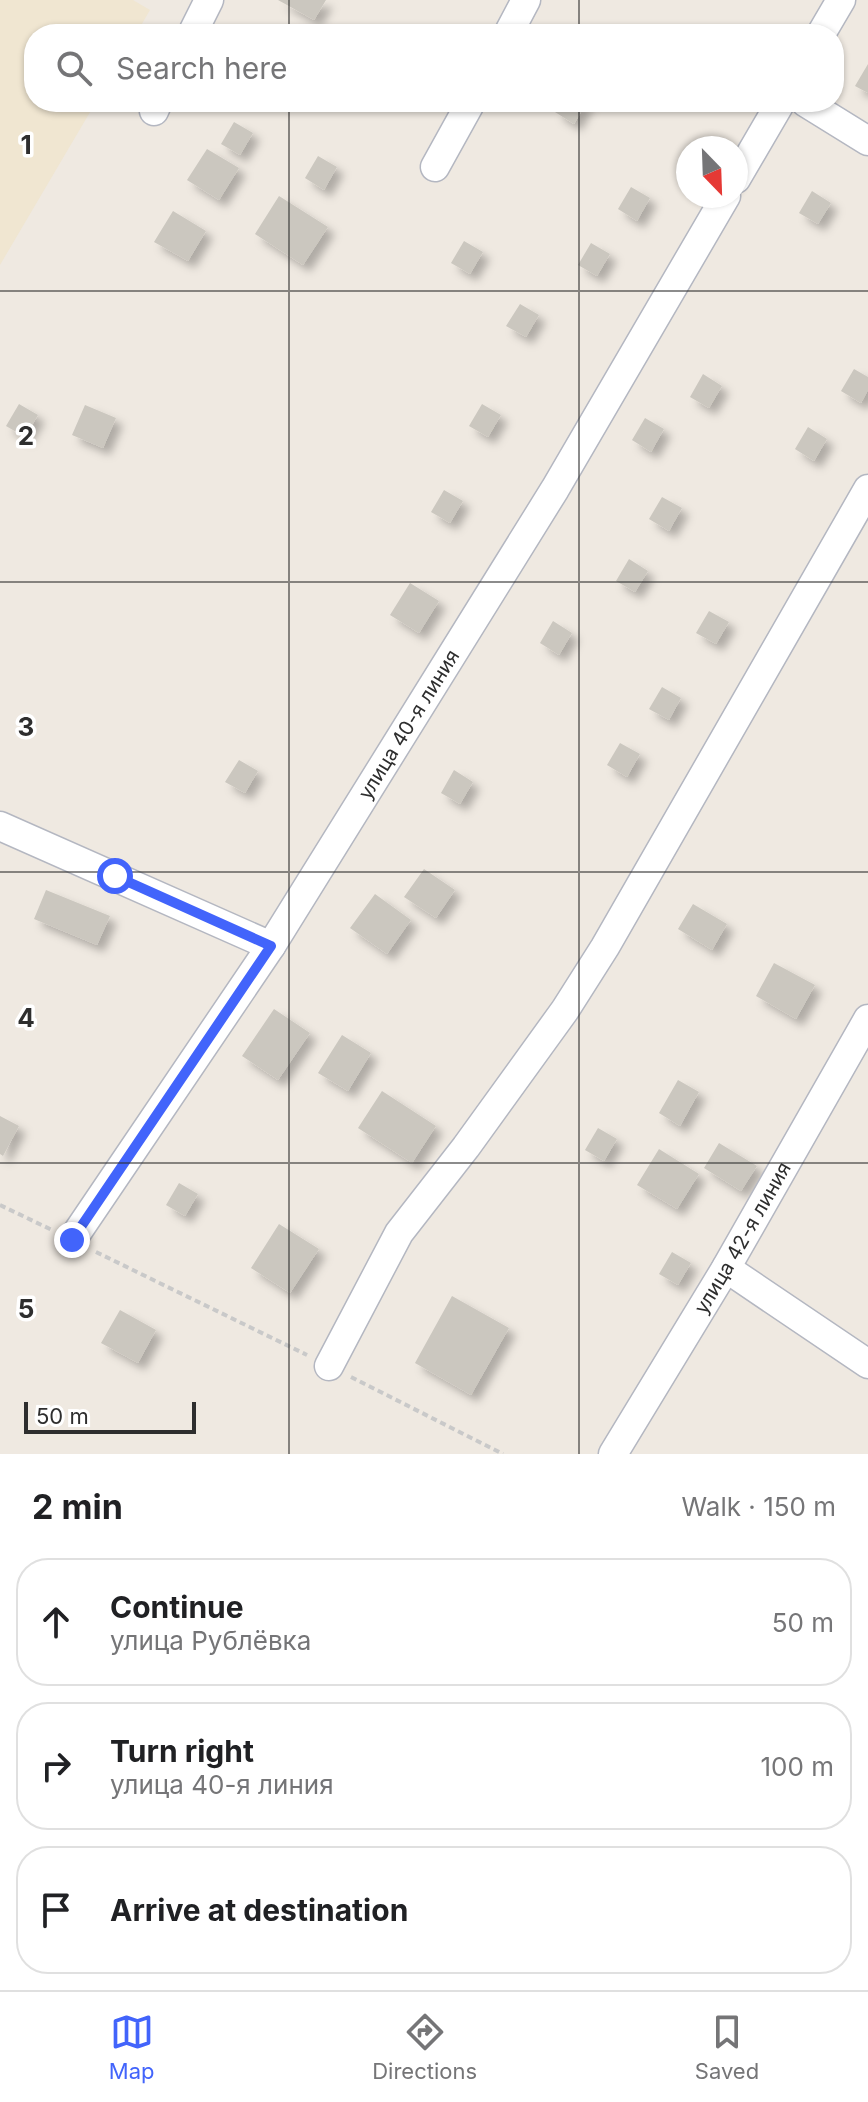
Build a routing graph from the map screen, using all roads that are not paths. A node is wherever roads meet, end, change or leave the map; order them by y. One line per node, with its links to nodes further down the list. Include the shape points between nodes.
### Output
1 (209, 0): 4 (street)
2 (526, 0): 5 (street)
3 (841, 0): 6 (street)
4 (197, 24)
5 (513, 24)
6 (827, 24)
7 (465, 112): 12 (street)
8 (775, 112): 11 (street)
9 (821, 112): 10 (street)
10 (868, 141)
11 (748, 158)
12 (435, 167)
13 (719, 208): 16 (street, улица 40-я линия, via 555,489)
14 (868, 489): 21 (street, via 597,959 399,1233)
15 (0, 826): 16 (street)
16 (271, 946): 18 (street, улица 40-я линия)
17 (868, 1019): 19 (street, улица 42-я линия)
18 (72, 1240)
19 (726, 1268): 20 (street); 22 (street, улица 42-я линия)
20 (868, 1364)
21 (329, 1366)
22 (613, 1454)

